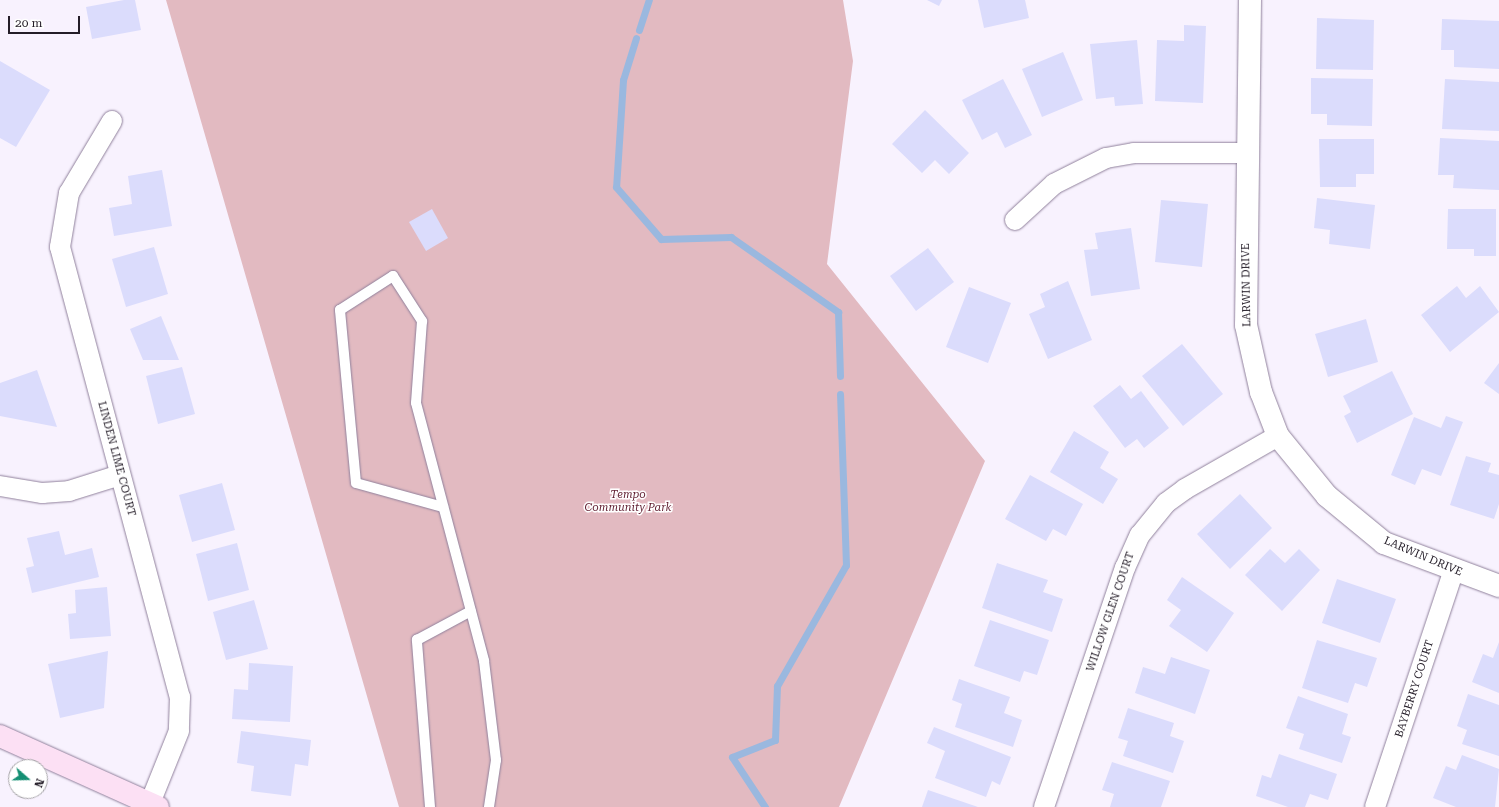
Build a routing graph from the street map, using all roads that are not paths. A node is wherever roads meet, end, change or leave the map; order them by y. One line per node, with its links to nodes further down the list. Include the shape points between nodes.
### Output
1 (1250, 0): 3 (street, LARWIN DRIVE)
2 (112, 120): 6 (street, LINDEN LIME COURT, via 69,193 60,247)
3 (1247, 153): 4 (street, via 1134,153 1106,158 1054,184); 5 (street, LARWIN DRIVE, via 1246,324 1261,392)
4 (1015, 220)
5 (1278, 436): 9 (street, LARWIN DRIVE, via 1328,496 1384,542); 16 (street, WILLOW GLEN COURT, via 1185,489 1166,503 1140,535 1125,568)
6 (120, 476): 7 (street, via 62,492 42,494); 13 (street, LINDEN LIME COURT, via 180,697 179,731)
7 (0, 486)
8 (443, 507): 8 (lane, via 416,403 422,321 393,276 340,310 356,483); 11 (lane)
9 (1454, 570): 10 (street, LARWIN DRIVE); 17 (street, BAYBERRY COURT)
10 (1499, 586)
11 (471, 611): 14 (lane, via 417,640); 15 (lane, via 484,661 496,760)
12 (0, 736): 13 (main road)
13 (154, 805)
14 (430, 807)
15 (488, 807)
16 (1044, 807)
17 (1375, 807)

